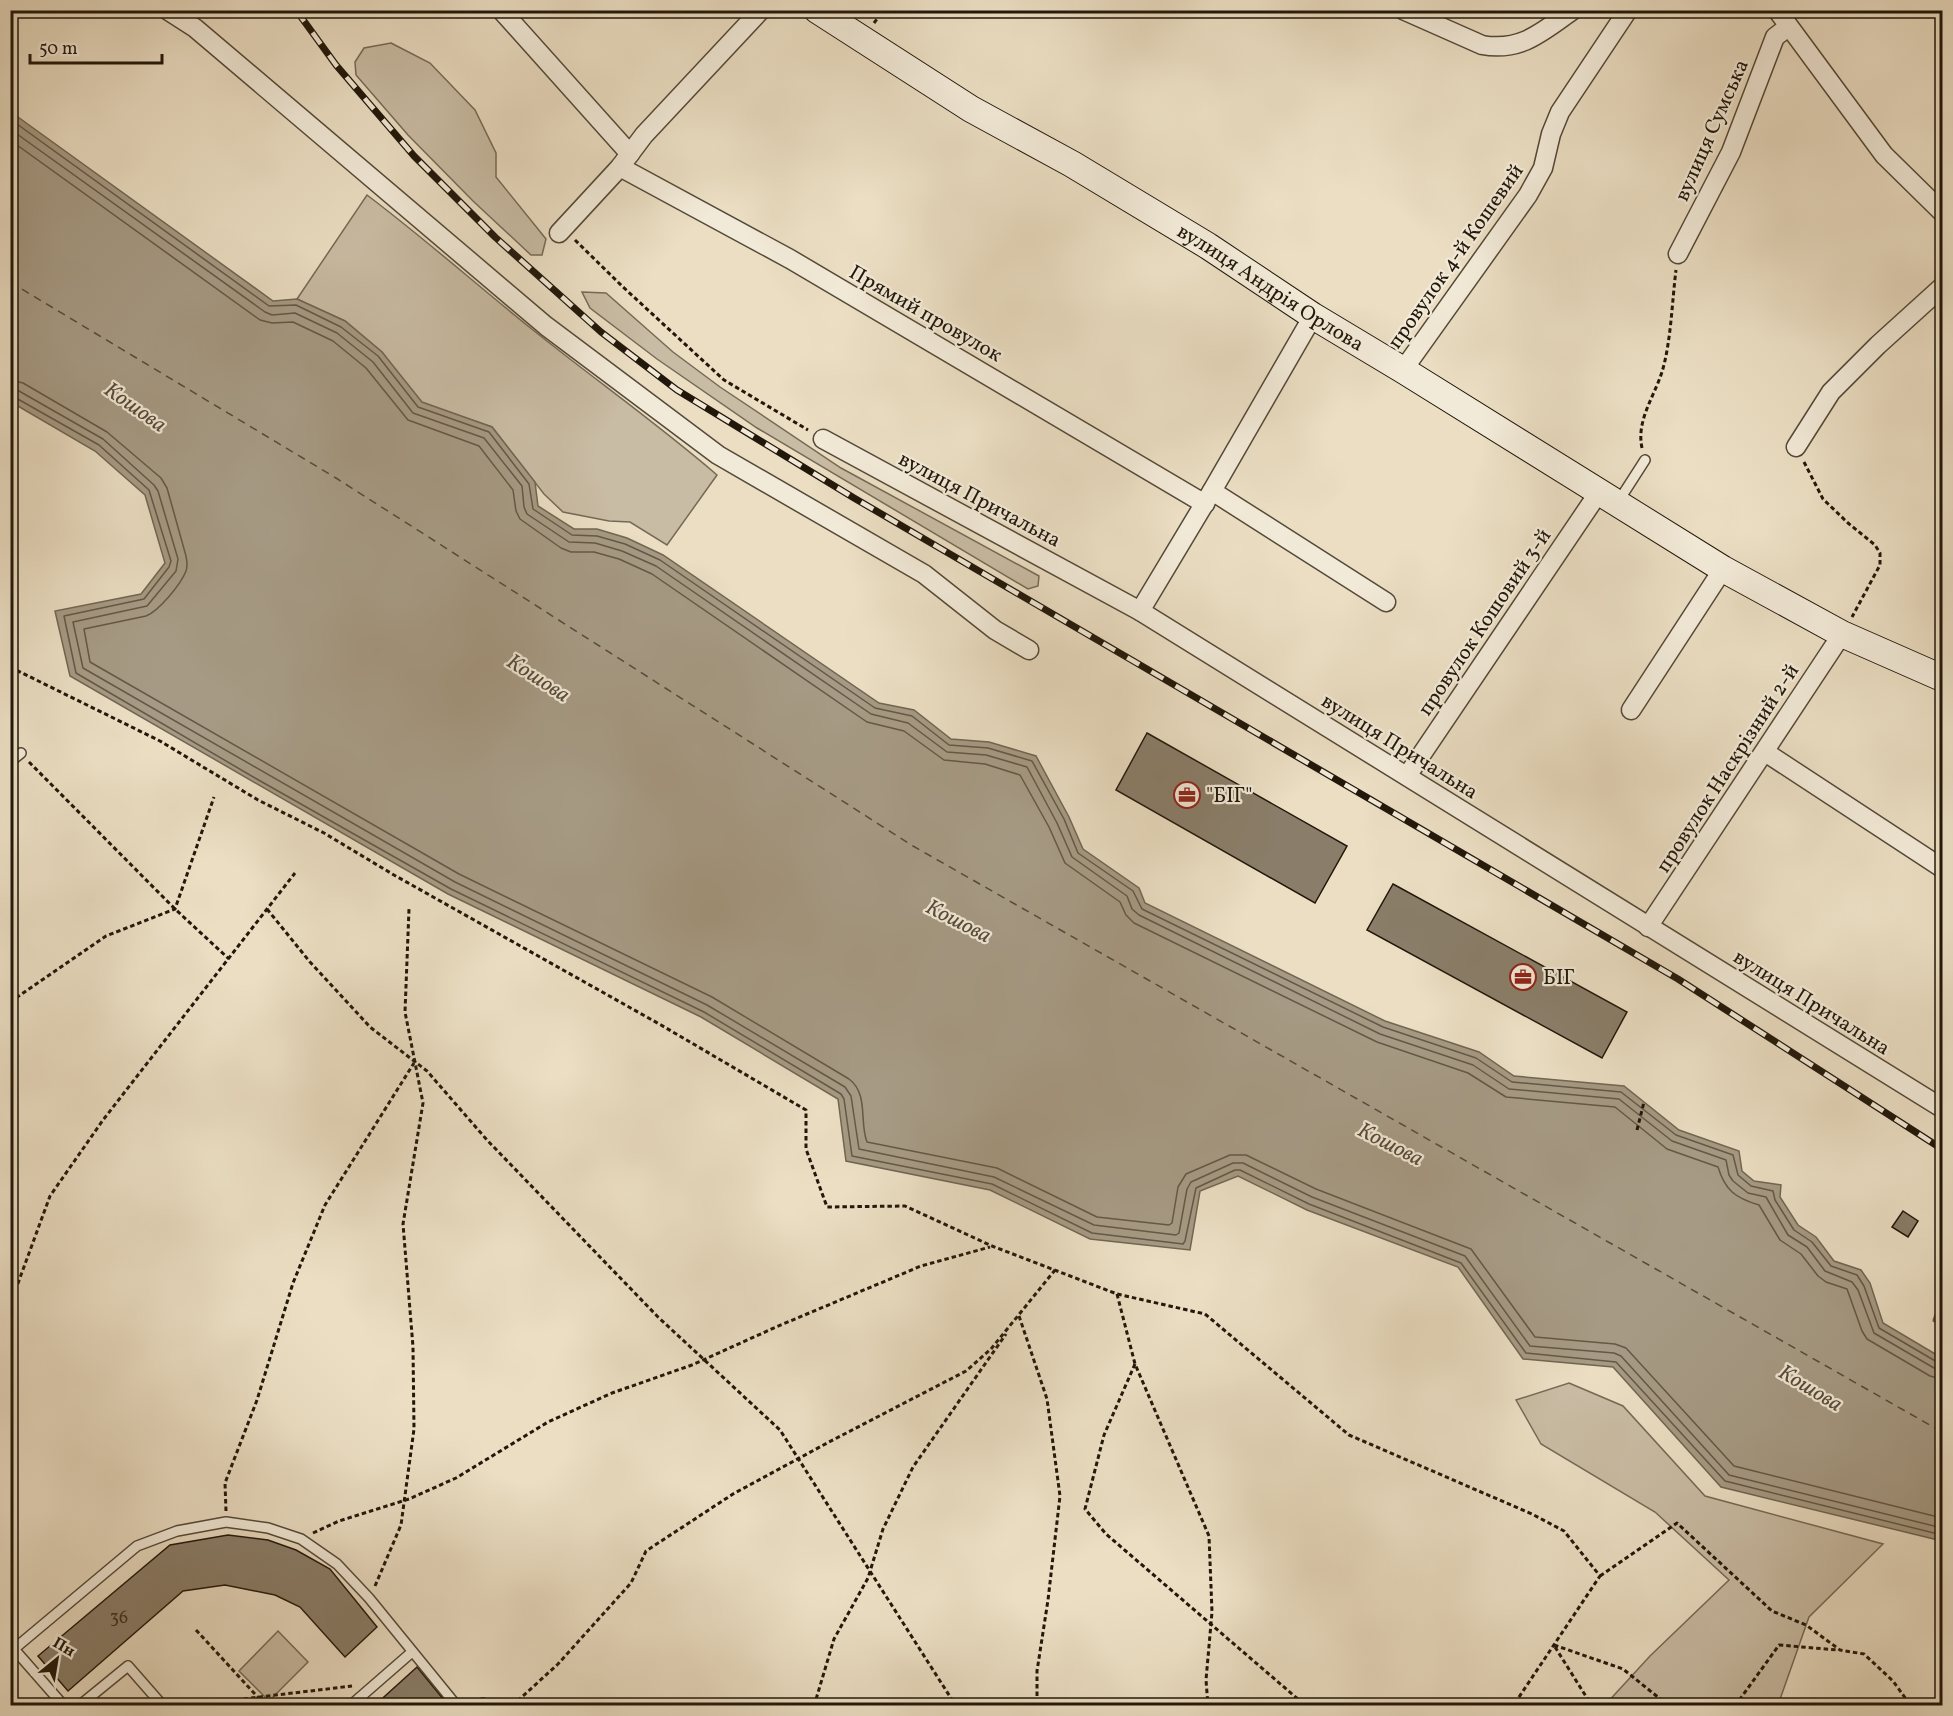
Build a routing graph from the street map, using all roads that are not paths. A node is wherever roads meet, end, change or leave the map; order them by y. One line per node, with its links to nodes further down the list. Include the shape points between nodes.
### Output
1 (166, 10): 26 (street, via 195,28 546,326 718,455 924,574 995,630)
2 (501, 10): 10 (street, Прямий провулок)
3 (761, 10): 10 (street, via 644,135)
4 (817, 10): 15 (street, вулиця Андрія Орлова, via 971,109 1208,246)
5 (1403, 10): 6 (street, via 1482,45 1496,47 1530,38)
6 (1573, 10)
7 (1628, 10): 16 (street, провулок 4-й Кошевий, via 1557,117 1543,168 1528,195)
8 (1777, 10): 9 (street)
9 (1788, 27): 11 (street, via 1884,155); 13 (street, вулиця Сумська, via 1775,37 1731,152)
10 (625, 161): 12 (street); 20 (street, Прямий провулок)
11 (1942, 212)
12 (561, 231)
13 (1678, 254)
14 (1942, 287): 18 (street, via 1831,392)
15 (1313, 316): 16 (street, вулиця Андрія Орлова); 20 (street)
16 (1403, 370): 21 (street, вулиця Андрія Орлова)
17 (823, 439): 24 (street, вулиця Причальна)
18 (1796, 447)
19 (1645, 460): 21 (lane)
20 (1209, 498): 23 (street, Прямий провулок); 24 (street)
21 (1608, 498): 22 (street, вулиця Андрія Орлова); 32 (street, провулок Кошовий 3-й)
22 (1723, 569): 25 (street, вулиця Андрія Орлова); 28 (street)
23 (1386, 602)
24 (1140, 611): 32 (street, вулиця Причальна)
25 (1842, 634): 27 (street, вулиця Андрія Орлова); 29 (street, провулок Наскрізний 2-й)
26 (1029, 650)
27 (1942, 678)
28 (1631, 710)
29 (1765, 752): 33 (street); 34 (street, провулок Наскрізний 2-й)
30 (21, 753): 31 (lane)
31 (10, 762)
32 (1407, 776): 34 (street, вулиця Причальна)
33 (1942, 868)
34 (1648, 927): 35 (street, вулиця Причальна)
35 (1942, 1108)
36 (12, 1647): 37 (lane, via 137,1546 177,1531 226,1522 268,1528 301,1539 337,1564); 38 (lane)
37 (412, 1652): 41 (lane); 42 (lane)
38 (63, 1706)
39 (79, 1706): 40 (lane, via 128,1666)
40 (164, 1706)
41 (350, 1706)
42 (458, 1706)
43 (480, 1706): 44 (lane)
44 (485, 1706)

